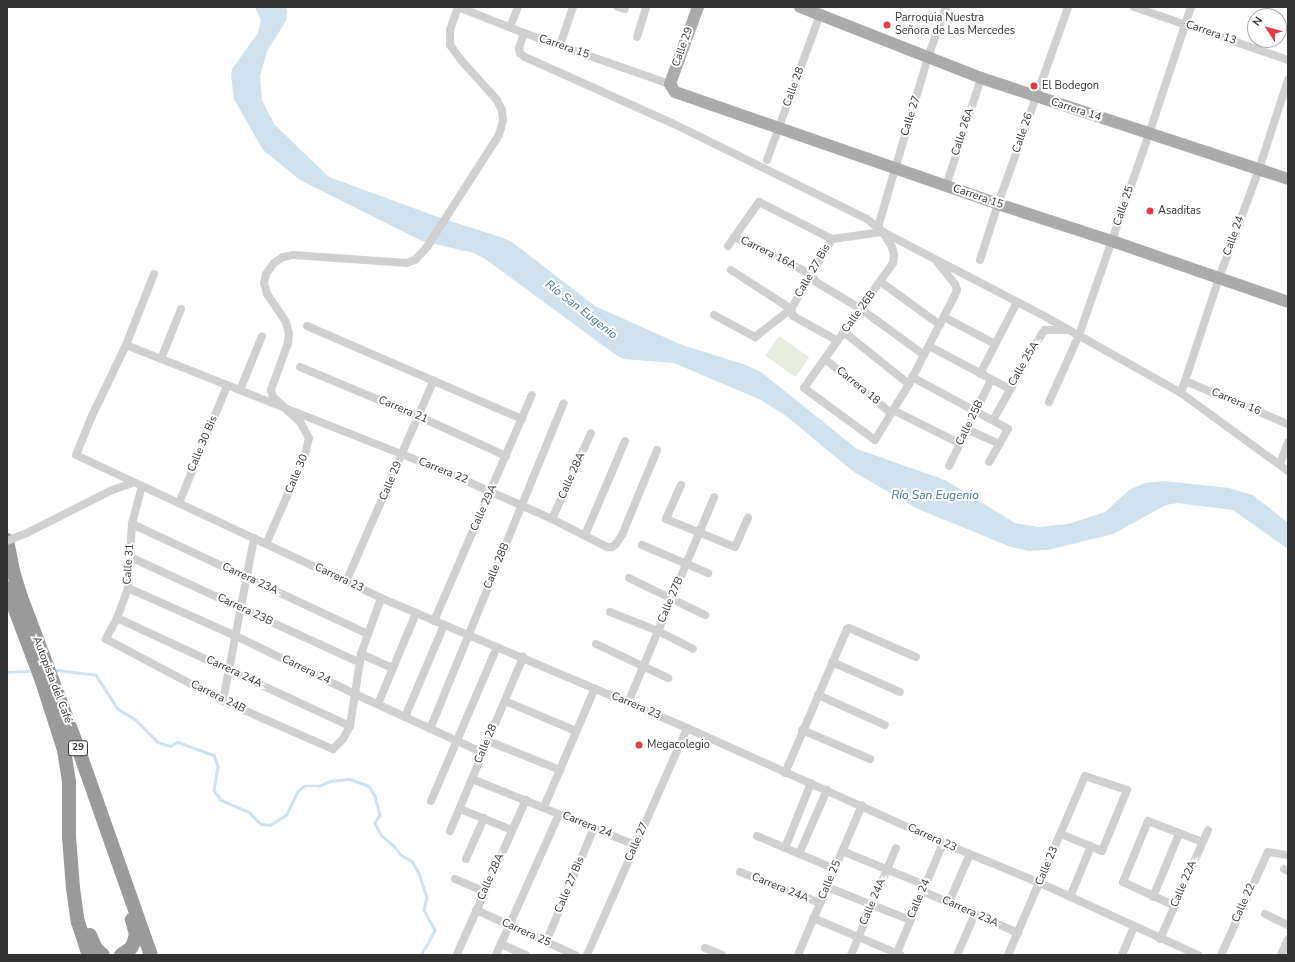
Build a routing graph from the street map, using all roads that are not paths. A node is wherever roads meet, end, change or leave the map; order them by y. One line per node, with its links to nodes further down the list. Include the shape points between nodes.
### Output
1 (458, 7): 13 (street, Carrera 15); 76 (street, Calle 30, via 449,39 453,51 497,100 503,120 498,135 427,247 415,260 407,263 293,255 283,257 274,263 266,274 264,284 267,294 286,322 289,334 288,344 271,390 273,397)
2 (518, 7): 13 (street)
3 (573, 7): 16 (street)
4 (646, 7): 15 (street)
5 (698, 7): 21 (main road, Calle 29)
6 (800, 7): 11 (main road, Carrera 14)
7 (946, 7): 17 (street, Calle 27)
8 (1068, 7): 22 (street, Calle 26)
9 (1134, 7): 12 (street, Carrera 13)
10 (1191, 7): 12 (street, Calle 25)
11 (815, 11): 17 (main road, Carrera 14); 23 (street, Calle 28)
12 (1185, 24): 18 (street, Carrera 13); 24 (street, Calle 25)
13 (510, 27): 14 (street, Carrera 15)
14 (524, 33): 16 (street, Carrera 15); 31 (street, via 519,48 525,57 672,123 845,207)
15 (637, 37)
16 (560, 45): 21 (street, Carrera 15)
17 (928, 57): 19 (main road, Carrera 14); 26 (street, Calle 27)
18 (1288, 60)
19 (981, 78): 22 (main road, Carrera 14); 29 (street, Calle 26A)
20 (1288, 80): 27 (street, Calle 24)
21 (671, 86): 23 (main road, Carrera 15, via 681,95)
22 (1036, 97): 24 (main road, Carrera 14); 30 (street, Calle 26)
23 (779, 128): 25 (street, Calle 28); 26 (main road, Carrera 15)
24 (1149, 134): 27 (main road, Carrera 14); 34 (street, Calle 25)
25 (767, 160)
26 (895, 168): 29 (main road, Carrera 15); 31 (street, Calle 27)
27 (1259, 169): 28 (main road, Carrera 14); 41 (street, Calle 24)
28 (1288, 180)
29 (946, 186): 30 (main road, Carrera 15)
30 (998, 204): 34 (main road, Carrera 15); 37 (street, Calle 26)
31 (881, 230): 33 (street, Calle 27 Bis); 36 (street); 42 (street, Calle 26B, via 894,255 893,263)
32 (734, 237): 33 (street, via 759,202); 35 (street); 40 (street, Carrera 16A)
33 (832, 239): 40 (street, Calle 27 Bis)
34 (1112, 241): 41 (main road, Carrera 15); 54 (street, Calle 25)
35 (728, 246)
36 (934, 258): 43 (street); 49 (street, via 957,290)
37 (980, 260)
38 (731, 270): 46 (street)
39 (154, 274): 58 (street)
40 (811, 274): 46 (street, Calle 27 Bis); 47 (street, Carrera 16A, via 816,282)
41 (1219, 278): 44 (main road, Carrera 15); 68 (street, Calle 24)
42 (881, 282): 47 (street, Calle 26B); 50 (street)
43 (1017, 302): 52 (street); 57 (street)
44 (1288, 302)
45 (181, 309): 61 (street)
46 (791, 309): 48 (street, Calle 27 Bis, via 755,337); 56 (street, via 793,316)
47 (861, 309): 53 (street, Calle 26B); 60 (street, Carrera 16A)
48 (714, 315)
49 (944, 317): 50 (street); 57 (street)
50 (940, 325): 59 (street)
51 (307, 326): 65 (street)
52 (1070, 331): 54 (street); 70 (street, Calle 25A, via 1046,330)
53 (845, 333): 56 (street, Calle 26B); 66 (street)
54 (1079, 335): 72 (street); 74 (street, Calle 25)
55 (262, 336): 71 (street)
56 (838, 341): 62 (street, Calle 26B)
57 (996, 344): 64 (street)
58 (126, 345): 61 (street, Carrera 22); 96 (street, Carrera 23, via 76,455)
59 (928, 346): 60 (street); 64 (street)
60 (924, 355): 66 (street)
61 (161, 359): 69 (street, Carrera 22)
62 (825, 360): 78 (street, Carrera 18); 78 (street, Calle 26B, via 804,388 875,440)
63 (300, 367): 79 (street, Carrera 21)
64 (980, 374): 67 (street)
65 (434, 380): 79 (street, Calle 29); 80 (street)
66 (910, 380): 77 (street); 78 (street)
67 (991, 380): 70 (street); 77 (street, Calle 25B)
68 (1185, 381): 72 (street, Calle 24); 82 (street, Carrera 16)
69 (227, 386): 71 (street, Carrera 22); 101 (street, Calle 30 Bis)
70 (1010, 389): 81 (street, Calle 25A)
71 (240, 390): 76 (street, Carrera 22)
72 (1181, 393): 93 (street)
73 (532, 395): 80 (street, Calle 29A)
74 (1049, 402)
75 (564, 403): 102 (street, Calle 28B)
76 (285, 408): 90 (street, Carrera 22); 110 (street, Calle 30, via 306,430 309,438 308,447)
77 (975, 411): 81 (street); 83 (street, Calle 25B)
78 (892, 412): 87 (street, Carrera 18)
79 (418, 416): 90 (street, Calle 29); 91 (street, Carrera 21)
80 (522, 419): 91 (street, Calle 29A)
81 (993, 420): 88 (street, via 1008,428)
82 (1288, 424)
83 (966, 430): 87 (street, Calle 25B); 88 (street)
84 (591, 433): 104 (street, Calle 28A)
85 (625, 441): 107 (street)
86 (1288, 442): 93 (street)
87 (959, 443): 94 (street, Calle 25B)
88 (999, 444): 92 (street)
89 (657, 450): 107 (street, Carrera 22, via 616,544 607,547)
90 (402, 454): 99 (street, Carrera 22); 117 (street, Calle 29)
91 (506, 456): 99 (street, Calle 29A)
92 (989, 462)
93 (1280, 464): 95 (street)
94 (949, 466)
95 (1288, 471)
96 (132, 483): 98 (street, Carrera 23); 109 (street, bridge)
97 (681, 485): 106 (street, via 666,519)
98 (142, 486): 101 (street, Carrera 23); 105 (street, Calle 31)
99 (491, 491): 102 (street, Carrera 22); 127 (street, Calle 29A)
100 (714, 497): 106 (street, Calle 27B)
101 (179, 503): 108 (street, Carrera 23)
102 (522, 505): 104 (street, Carrera 22); 131 (street, Calle 28B)
103 (748, 518): 106 (street, via 735,547)
104 (552, 519): 107 (street, Carrera 22)
105 (132, 524): 112 (street, Calle 31); 115 (street, Carrera 23A)
106 (699, 532): 113 (street, Calle 27B)
107 (585, 535)
108 (254, 538): 110 (street, Carrera 23); 115 (street)
109 (7, 540): 172 (highway, Autopista del Café / 29, via 21,597 78,748)
110 (266, 544): 117 (street, Carrera 23)
111 (642, 545): 113 (street)
112 (130, 557): 119 (street, Calle 31); 122 (street, Carrera 23B)
113 (686, 564): 114 (street); 121 (street, Calle 27B)
114 (708, 573)
115 (247, 577): 122 (street); 130 (street, Carrera 23A)
116 (629, 578): 121 (street)
117 (346, 582): 120 (street, Carrera 23)
118 (7, 588): 174 (highway, Autopista del Café / 29, via 60,734 68,765)
119 (128, 588): 126 (street, Calle 31); 132 (street, Carrera 24)
120 (381, 598): 124 (street, Carrera 23); 130 (street)
121 (672, 598): 125 (street); 129 (street, Calle 27B)
122 (242, 608): 132 (street); 140 (street, Carrera 23B)
123 (610, 612): 129 (street)
124 (416, 613): 127 (street, Carrera 23); 143 (street)
125 (705, 615)
126 (117, 618): 133 (street, Calle 31); 144 (street, Carrera 24A)
127 (434, 621): 128 (street, Carrera 23)
128 (444, 625): 131 (street, Carrera 23); 154 (street)
129 (658, 631): 136 (street); 142 (street, Calle 27B)
130 (368, 634): 137 (street)
131 (468, 635): 135 (street, Carrera 23); 158 (street, Calle 28B)
132 (236, 636): 144 (street); 148 (street, Carrera 24)
133 (106, 639): 150 (street, Carrera 24B)
134 (596, 644): 142 (street)
135 (497, 647): 138 (street, Carrera 23); 161 (street)
136 (693, 649)
137 (361, 654): 140 (street); 143 (street)
138 (523, 657): 146 (street, Carrera 23); 151 (street, Calle 28)
139 (916, 657): 141 (street, via 849,628 845,631)
140 (360, 662): 148 (street)
141 (832, 662): 147 (street); 149 (street)
142 (644, 666): 145 (street); 152 (street, Calle 27B)
143 (393, 668): 153 (street)
144 (228, 670): 150 (street); 156 (street, Carrera 24A)
145 (668, 678)
146 (595, 688): 152 (street, Carrera 23); 160 (street)
147 (900, 692)
148 (355, 694): 153 (street, Carrera 24); 156 (street)
149 (818, 695): 155 (street); 159 (street)
150 (223, 701): 156 (street, Carrera 24B, via 333,749 343,740)
151 (504, 701): 160 (street); 162 (street, Calle 28)
152 (628, 703): 157 (street, Carrera 23)
153 (378, 704): 154 (street, Carrera 24)
154 (404, 717): 158 (street, Carrera 24)
155 (885, 725)
156 (350, 726)
157 (687, 728): 166 (street, Carrera 23); 188 (street, Calle 27)
158 (430, 729): 161 (street, Carrera 24)
159 (802, 730): 164 (street); 166 (street)
160 (576, 731): 165 (street)
161 (457, 741): 163 (street, Carrera 24); 171 (street)
162 (488, 741): 163 (street, Calle 28); 165 (street)
163 (483, 753): 167 (street, Calle 28)
164 (870, 759)
165 (560, 770): 175 (street)
166 (785, 772): 168 (street, Carrera 23)
167 (472, 779): 170 (street, Carrera 24); 176 (street, Calle 28)
168 (811, 783): 169 (street, Carrera 23); 190 (street)
169 (827, 790): 173 (street, Carrera 23); 193 (street)
170 (526, 800): 175 (street, Carrera 24); 180 (street, Calle 28A)
171 (431, 801)
172 (96, 805): 229 (highway, via 107,851 136,934 131,948); 230 (highway, Autopista del Café / 29)
173 (862, 805): 187 (street, Carrera 23); 192 (street, Calle 25)
174 (69, 807): 227 (highway, Autopista del Café / 29, via 73,894 78,922); 228 (highway, via 84,915 92,941)
175 (544, 807): 177 (street, Carrera 24)
176 (460, 809): 178 (street); 182 (street, Calle 28)
177 (559, 814): 179 (street, Carrera 24); 217 (street)
178 (484, 818): 180 (street); 196 (street)
179 (594, 828): 188 (street, Carrera 24); 223 (street, Calle 27 Bis)
180 (512, 830): 204 (street, Calle 28A)
181 (1208, 830): 186 (street, Calle 22A)
182 (450, 832)
183 (1061, 834): 189 (street); 189 (street, Calle 23, via 1086,776 1127,790 1102,851); 201 (street, Calle 23)
184 (1179, 834): 186 (street); 205 (street); 205 (street, via 1148,820 1123,882)
185 (756, 836): 190 (street)
186 (1202, 842): 210 (street, Calle 22A)
187 (943, 843): 194 (street, Carrera 23); 203 (street, Calle 24)
188 (635, 845): 234 (street, Calle 27)
189 (1091, 846): 206 (street)
190 (785, 848): 193 (street)
191 (896, 848): 198 (street, Calle 24A)
192 (842, 851): 197 (street, Calle 25); 198 (street, Carrera 23A)
193 (799, 854): 197 (street)
194 (970, 854): 201 (street, Carrera 23); 207 (street)
195 (1288, 855): 243 (street, Calle 22, via 1268,852)
196 (466, 859)
197 (835, 869): 202 (street, Calle 25)
198 (887, 870): 203 (street, Carrera 23A); 209 (street, Calle 24A)
199 (740, 872): 208 (street, Carrera 24A)
200 (455, 879): 204 (street)
201 (1040, 883): 206 (street, Carrera 23); 219 (street, Calle 23)
202 (827, 887): 208 (street, Calle 25); 209 (street)
203 (924, 888): 207 (street, Carrera 23A); 215 (street, Calle 24)
204 (485, 892): 211 (street, Calle 28A)
205 (1153, 896): 210 (street)
206 (1070, 897): 218 (street, Carrera 23)
207 (949, 902): 212 (street, Carrera 23A)
208 (820, 903): 214 (street, Calle 25)
209 (872, 905): 215 (street); 220 (street, Calle 24A)
210 (1175, 906): 221 (street, Calle 22A)
211 (476, 910): 217 (street, Carrera 25); 226 (street, Calle 28A)
212 (975, 914): 219 (street, Carrera 23A); 239 (street)
213 (1265, 914): 216 (street)
214 (813, 918): 220 (street); 236 (street, Calle 25)
215 (910, 920): 238 (street, Calle 24)
216 (1288, 925)
217 (509, 926): 223 (street, Carrera 25); 224 (street)
218 (1134, 927): 221 (street, Carrera 23); 241 (street)
219 (1018, 933): 240 (street, Calle 23)
220 (858, 937): 237 (street, Calle 24A); 238 (street)
221 (1160, 938): 242 (street, Carrera 23)
222 (1288, 938): 244 (street)
223 (546, 942): 233 (street, Carrera 25)
224 (501, 944): 231 (street); 232 (street)
225 (705, 948): 235 (street)
226 (457, 954)
227 (89, 955)
228 (103, 955)
229 (121, 955)
230 (151, 955)
231 (496, 955)
232 (526, 955)
233 (575, 955)
234 (586, 955)
235 (722, 955)
236 (798, 955)
237 (851, 955)
238 (898, 955)
239 (957, 955)
240 (1008, 955)
241 (1122, 955)
242 (1198, 955)
243 (1221, 955)
244 (1281, 955)

